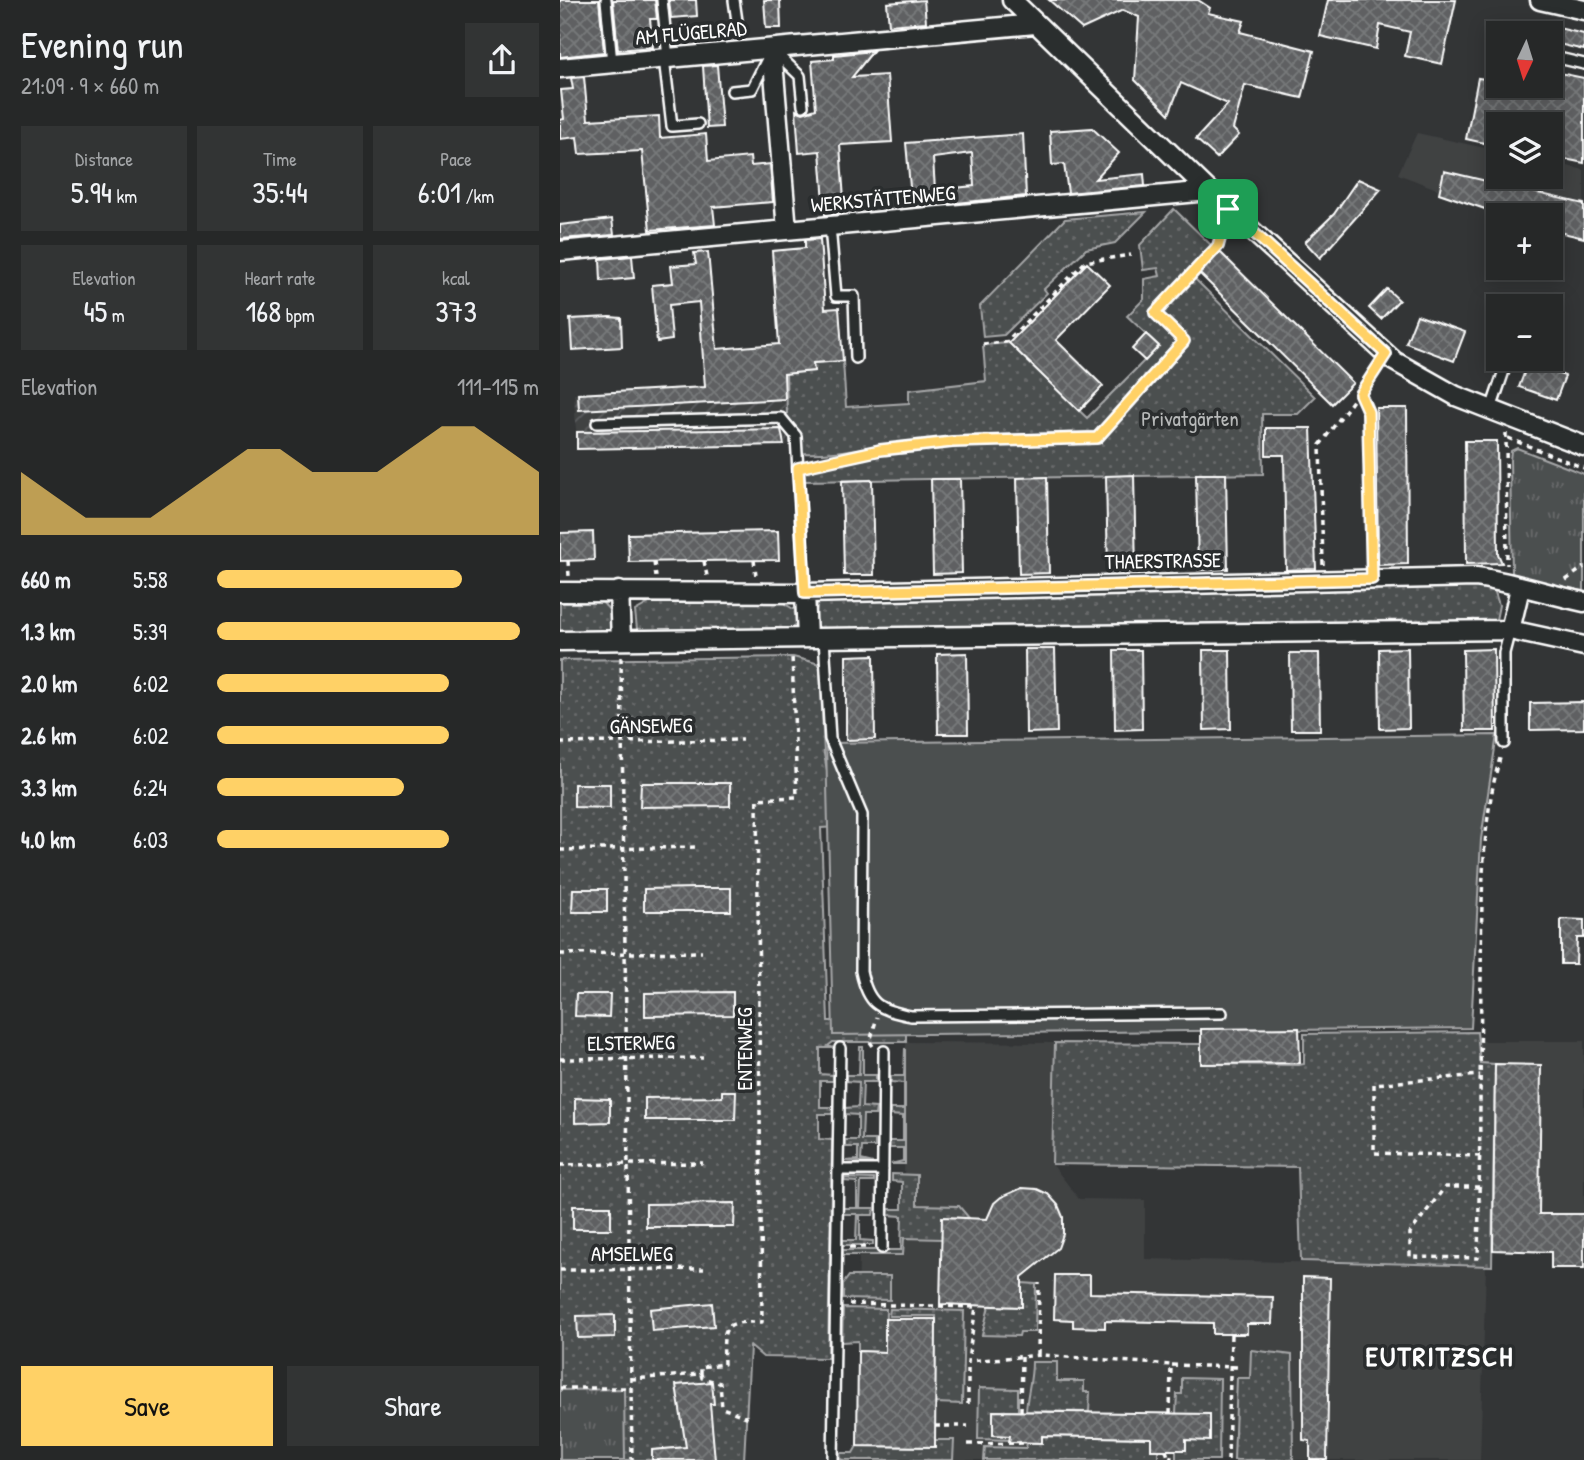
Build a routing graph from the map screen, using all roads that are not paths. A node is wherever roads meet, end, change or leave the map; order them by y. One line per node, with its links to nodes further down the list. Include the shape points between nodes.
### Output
1 (606, 0): 12 (lane)
2 (662, 0): 10 (lane)
3 (734, 0): 8 (lane)
4 (1012, 0): 7 (street)
5 (1540, 0): 6 (street)
6 (1584, 10)
7 (1035, 24): 9 (street, AM FLÜGELRAD); 18 (street)
8 (739, 35)
9 (772, 49): 10 (street, AM FLÜGELRAD); 15 (lane, via 752,89); 16 (lane, via 800,76); 20 (street)
10 (666, 58): 12 (street, AM FLÜGELRAD); 17 (lane, via 672,126)
11 (1563, 59): 13 (lane)
12 (612, 63): 14 (street, AM FLÜGELRAD)
13 (1584, 64)
14 (560, 68)
15 (732, 91)
16 (803, 106)
17 (698, 124)
18 (1209, 191): 19 (street, WERKSTÄTTENWEG); 24 (street, via 1386,354 1456,396)
19 (830, 226): 20 (street, WERKSTÄTTENWEG); 22 (lane, via 836,296 853,296)
20 (787, 230): 21 (street, WERKSTÄTTENWEG)
21 (560, 251)
22 (856, 358)
23 (1506, 371): 24 (lane)
24 (1498, 412): 26 (street)
25 (597, 423): 30 (lane, via 781,418 796,436)
26 (1584, 446)
27 (1513, 585): 30 (street, THAERSTRASSE, via 1476,577); 31 (street, THAERSTRASSE); 32 (street)
28 (564, 588): 29 (street, THAERSTRASSE)
29 (619, 591): 30 (street, THAERSTRASSE); 34 (street)
30 (805, 593): 33 (street)
31 (1584, 602)
32 (1510, 631): 33 (street); 36 (street); 37 (lane, via 1504,653)
33 (808, 638): 34 (street); 38 (lane, via 831,739 862,815 861,971 866,992 881,1008 911,1016)
34 (621, 640): 35 (street)
35 (560, 641)
36 (1584, 646)
37 (1504, 743)
38 (1222, 1013)
39 (840, 1048): 41 (lane)
40 (884, 1051): 42 (lane)
41 (839, 1170): 42 (lane); 44 (lane)
42 (883, 1170): 43 (lane)
43 (883, 1248)
44 (833, 1460)

